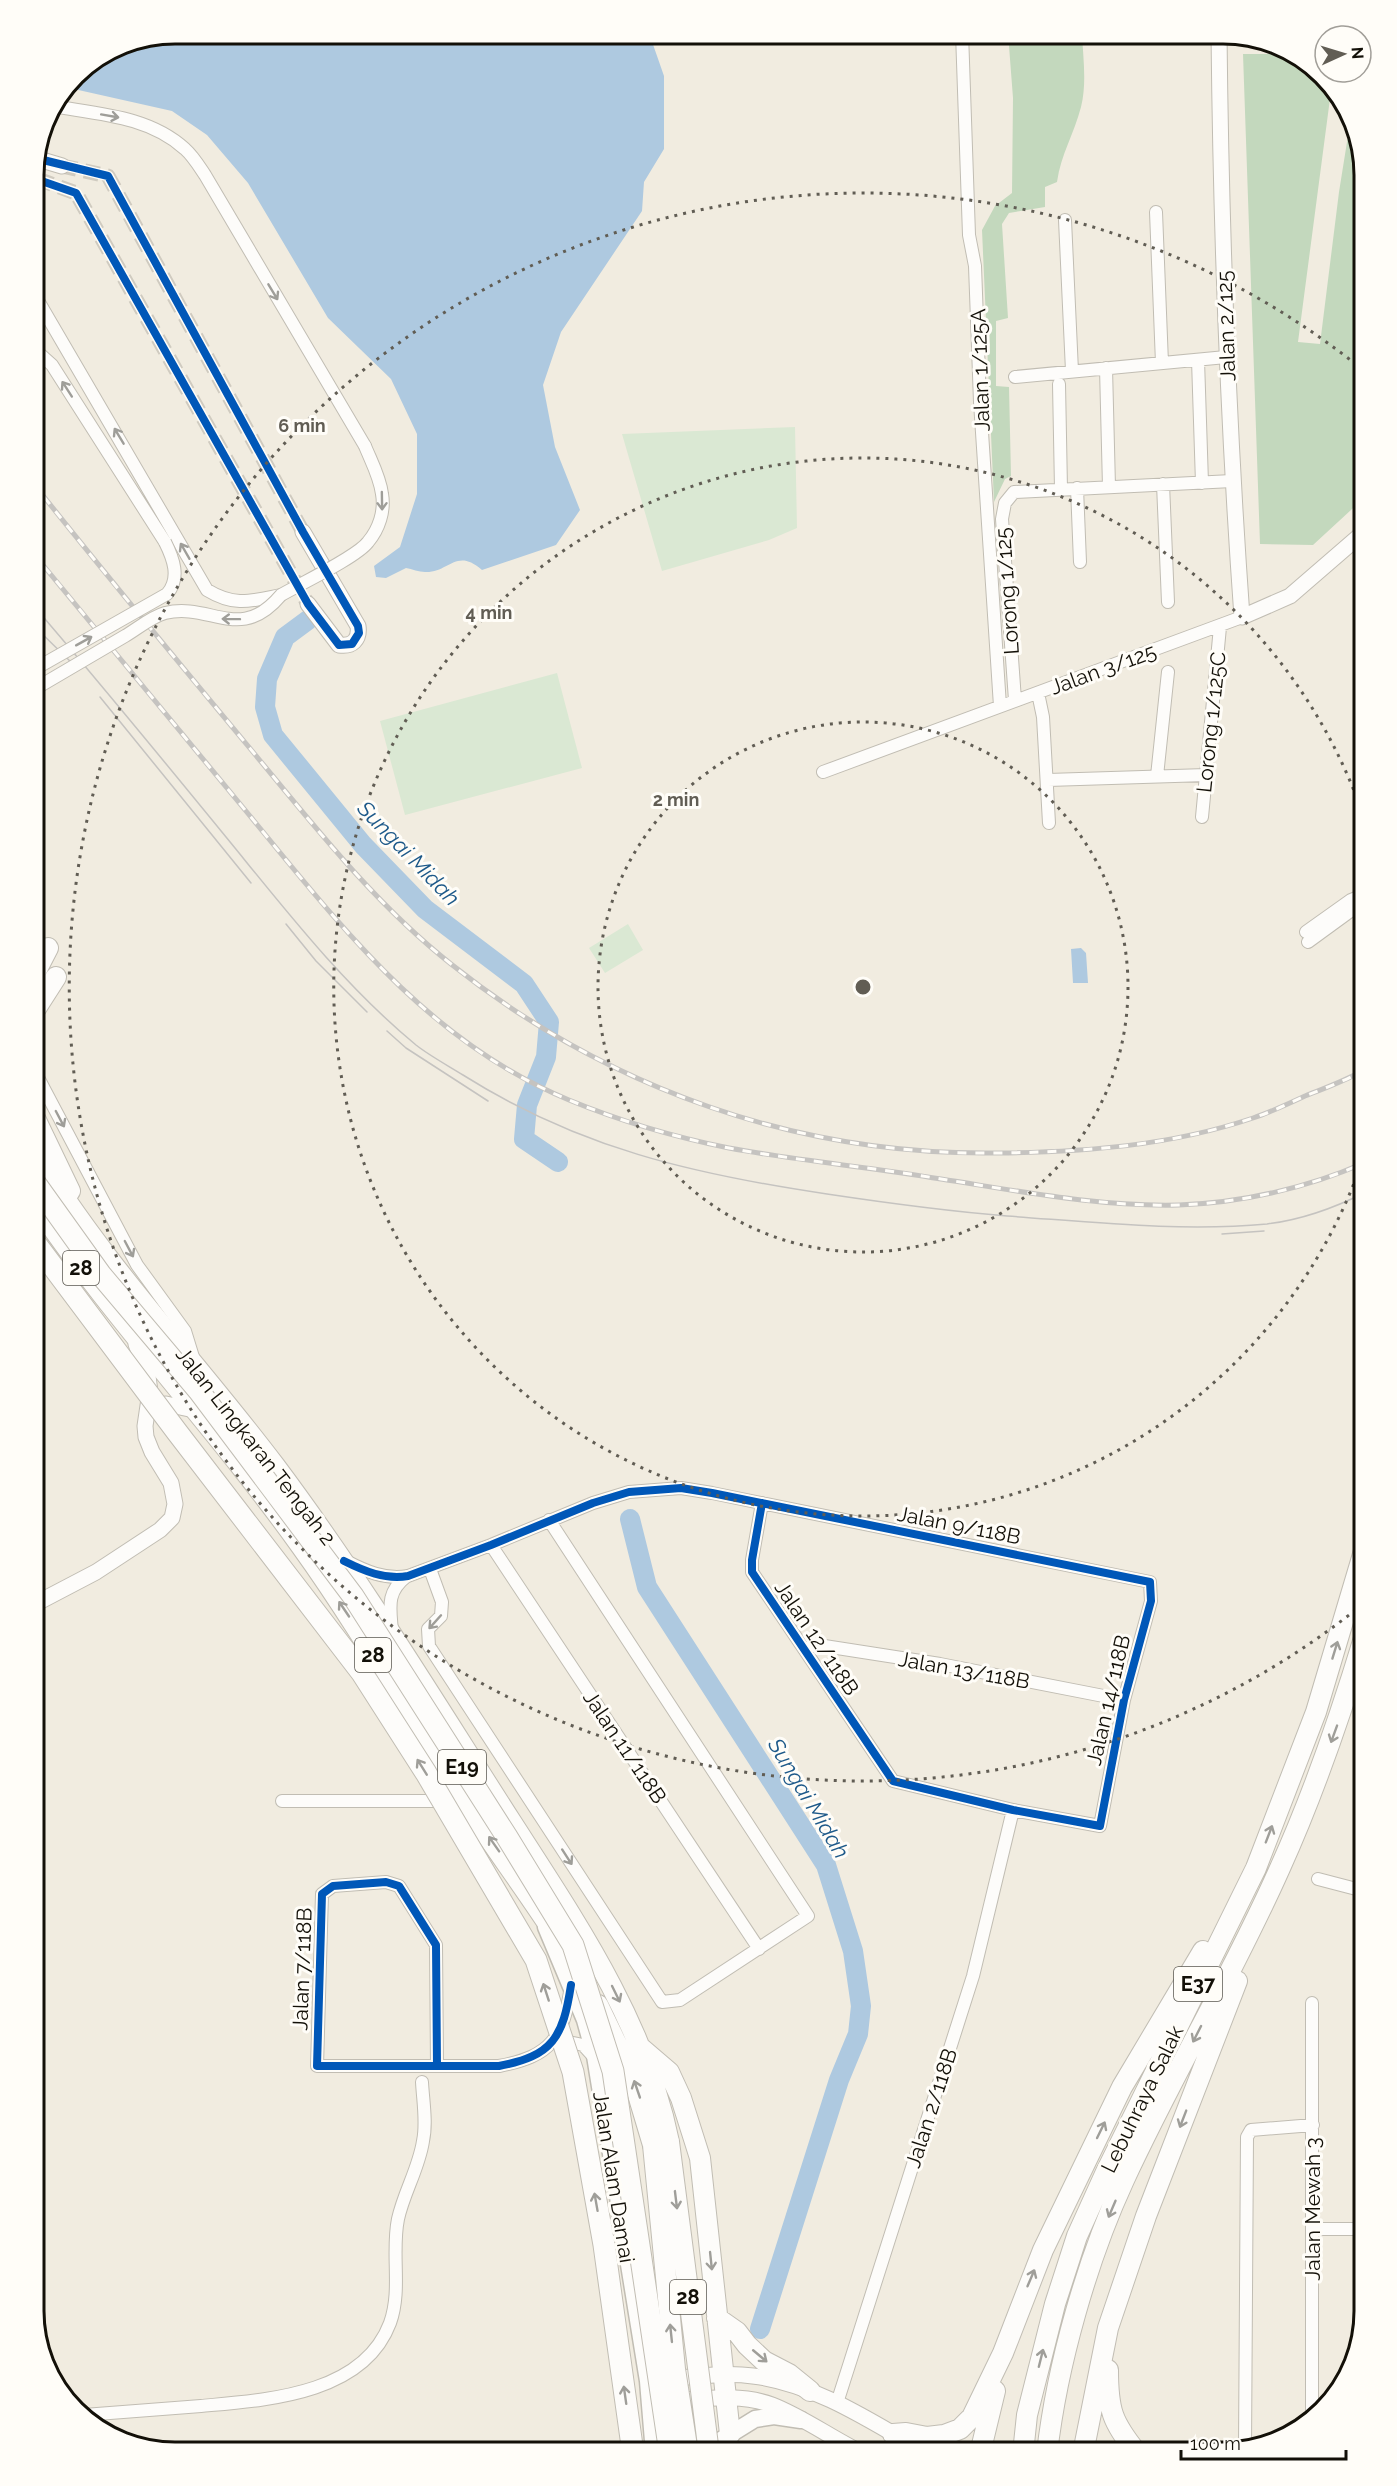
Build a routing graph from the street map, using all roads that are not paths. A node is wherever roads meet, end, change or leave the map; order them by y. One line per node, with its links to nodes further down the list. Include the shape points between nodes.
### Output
1 (962, 44): 40 (street, Jalan 1/125A, via 969,235 975,272)
2 (1220, 44): 9 (street, Jalan 2/125)
3 (62, 108): 30 (street, one-way to 30, bridge, via 136,121 159,130 186,150 205,175 364,446 379,479 382,515 367,544)
4 (45, 161): 5 (street)
5 (62, 166)
6 (1156, 212): 12 (street)
7 (1065, 220): 14 (street)
8 (44, 311): 20 (street, one-way to 8)
9 (1226, 357): 11 (street); 17 (street, Jalan 2/125)
10 (44, 358): 26 (street, one-way to 10)
11 (1198, 360): 12 (street); 18 (street)
12 (1162, 363): 13 (street)
13 (1106, 368): 14 (street); 21 (street)
14 (1072, 371): 15 (street)
15 (1016, 377)
16 (1059, 384): 23 (street)
17 (1232, 481): 18 (street); 33 (street, Jalan 2/125)
18 (1202, 483): 19 (street)
19 (1163, 484): 21 (street); 31 (street)
20 (148, 486): 26 (street); 30 (street, one-way to 20, via 241,602 220,598 207,590)
21 (1109, 487): 22 (street)
22 (1077, 488): 23 (street); 27 (street)
23 (1061, 489): 39 (street, Lorong 1/125, via 1014,492 1002,519)
24 (303, 532): 28 (street)
25 (1354, 541): 33 (street, Jalan 3/125, via 1290,596)
26 (165, 542): 35 (street, one-way to 26, bridge, via 167,594 175,573)
27 (1080, 561)
28 (325, 568): 29 (street); 32 (street, via 358,626 357,639 346,646 339,645)
29 (297, 583)
30 (280, 596): 37 (street, one-way to 37, bridge, via 253,618 219,618 189,612 162,614)
31 (1168, 602)
32 (309, 604)
33 (1242, 617): 34 (street, Jalan 3/125)
34 (1220, 627): 38 (street, Jalan 3/125); 42 (street, Lorong 1/125C)
35 (44, 664)
36 (1168, 672): 43 (street)
37 (44, 684)
38 (1038, 693): 39 (street, Jalan 3/125); 44 (street)
39 (1015, 700): 40 (street, Jalan 3/125)
40 (1000, 706): 41 (street, Jalan 3/125)
41 (823, 772)
42 (1206, 775): 43 (street); 45 (street, Lorong 1/125C)
43 (1157, 776): 44 (street)
44 (1047, 780): 46 (street)
45 (1202, 817)
46 (1049, 823)
47 (1354, 899): 48 (street)
48 (1310, 935)
49 (48, 948): 50 (highway)
50 (44, 956)
51 (56, 977): 52 (highway)
52 (44, 996)
53 (44, 1089): 61 (street, one-way to 61, via 137,1265 185,1332)
54 (44, 1136): 58 (highway)
55 (44, 1166): 58 (highway, Jalan Lingkaran Tengah 2 / 28)
56 (44, 1195): 114 (highway, E19, bridge, via 101,1275 199,1391 352,1596 573,1945 614,2071)
57 (44, 1216): 60 (highway, Jalan Lingkaran Tengah 2 / 28)
58 (82, 1224): 61 (highway, Jalan Lingkaran Tengah 2 / 28, via 135,1295)
59 (44, 1255): 112 (highway, E19, one-way to 59, bridge, via 604,2245 573,2072 536,1960 362,1673)
60 (132, 1333): 62 (street, via 148,1376); 63 (highway, Jalan Lingkaran Tengah 2 / 28)
61 (195, 1364): 67 (highway, Jalan Lingkaran Tengah 2 / 28)
62 (148, 1409): 63 (street, via 166,1404); 72 (street, via 146,1437 171,1483 175,1504 172,1518 96,1572)
63 (195, 1410): 77 (highway, Jalan Lingkaran Tengah 2 / 28, one-way to 63, via 348,1614 301,1546)
64 (762, 1503): 65 (street, Jalan 9/118B, via 663,1488 630,1492); 70 (street, Jalan 9/118B); 74 (street, Jalan 12/118B, via 752,1572)
65 (549, 1520): 66 (street, Jalan 9/118B); 85 (street, via 808,1916)
66 (491, 1545): 68 (street, Jalan 9/118B); 85 (street, Jalan 11/118B)
67 (344, 1561): 69 (street, via 367,1572 397,1578); 73 (highway, Jalan Lingkaran Tengah 2 / 28)
68 (430, 1569): 69 (street, Jalan 9/118B); 85 (street, one-way to 85, via 442,1602 441,1616 428,1629 429,1646 662,2002 680,2000)
69 (408, 1576): 73 (street, via 392,1592)
70 (1150, 1582): 76 (street, Jalan 14/118B, via 1150,1600)
71 (1354, 1585): 80 (highway, Lebuhraya Salak / E37, one-way to 71, via 1316,1712)
72 (44, 1599)
73 (392, 1637): 89 (highway, Jalan Lingkaran Tengah 2 / 28, one-way to 89, via 588,1942)
74 (804, 1649): 76 (street, Jalan 13/118B, via 818,1645 940,1664); 79 (street, Jalan 12/118B, via 892,1781)
75 (1354, 1671): 81 (highway, Lebuhraya Salak / E37, one-way to 81, via 1317,1781)
76 (1124, 1700): 79 (street, Jalan 14/118B, via 1100,1826)
77 (459, 1794): 78 (street, via 435,1801); 84 (highway, Jalan Lingkaran Tengah 2 / 28, one-way to 77)
78 (282, 1801)
79 (1013, 1810): 105 (street, Jalan 2/118B, via 973,1976)
80 (1256, 1868): 99 (highway, one-way to 80, via 1043,2250 1122,2087); 121 (highway, Lebuhraya Salak / E37, one-way to 80, via 1054,2304 1077,2236)
81 (1280, 1869): 98 (highway, one-way to 98, via 1146,2216); 122 (highway, Lebuhraya Salak / E37, one-way to 122, via 1124,2180 1097,2244 1080,2299)
82 (1318, 1879): 83 (street)
83 (1354, 1889)
84 (539, 1909): 86 (main road, Jalan Alam Damai); 94 (highway, Jalan Lingkaran Tengah 2 / 28, one-way to 84, via 615,2038)
85 (759, 1949)
86 (571, 1985): 88 (street); 90 (main road, Jalan Alam Damai)
87 (1312, 2003): 93 (street, Jalan Mewah 3)
88 (557, 2039): 90 (street, via 583,2045); 91 (street, via 541,2051 499,2067)
89 (641, 2048): 94 (highway, Jalan Lingkaran Tengah 2 / 28, via 659,2100); 97 (highway, one-way to 97, via 669,2072 692,2129 703,2182)
90 (596, 2059): 101 (main road, Jalan Alam Damai)
91 (436, 2065): 91 (street, Jalan 7/118B, via 436,1945 399,1886 386,1882 333,1886 322,1894 317,2066)
92 (422, 2082): 107 (street, via 424,2140 398,2220 396,2289 390,2321 380,2342 363,2362 335,2379 298,2393 263,2400)
93 (1313, 2125): 95 (street, Jalan Mewah 3); 111 (street, via 1251,2130 1247,2137)
94 (661, 2143): 115 (highway, Jalan Lingkaran Tengah 2 / 28, one-way to 94, bridge, via 675,2369); 116 (highway, Jalan Lingkaran Tengah 2 / 28, one-way to 116, bridge)
95 (1312, 2229): 96 (street); 106 (street, Jalan Mewah 3)
96 (1354, 2229)
97 (717, 2318): 100 (highway); 102 (highway, one-way to 102, via 737,2332 764,2361)
98 (1108, 2328): 123 (highway); 124 (highway, via 1108,2401 1118,2429)
99 (1003, 2353): 110 (highway, via 972,2417 960,2429 927,2438); 120 (highway)
100 (723, 2374): 101 (street); 102 (street, via 754,2376); 103 (highway)
101 (648, 2380): 104 (main road, Jalan Alam Damai)
102 (810, 2391): 105 (street)
103 (725, 2397): 104 (street); 108 (street, via 771,2405); 109 (highway)
104 (649, 2403): 113 (main road, Jalan Alam Damai)
105 (837, 2403): 110 (street)
106 (1312, 2407)
107 (94, 2414)
108 (801, 2420): 109 (main road, via 774,2416 755,2420); 118 (street)
109 (730, 2434): 117 (main road)
110 (893, 2434): 119 (street)
111 (1245, 2440)
112 (631, 2442)
113 (653, 2442)
114 (668, 2442)
115 (686, 2442)
116 (707, 2442)
117 (717, 2442)
118 (842, 2442)
119 (907, 2442)
120 (983, 2442)
121 (1024, 2442)
122 (1048, 2442)
123 (1085, 2442)
124 (1128, 2442)

